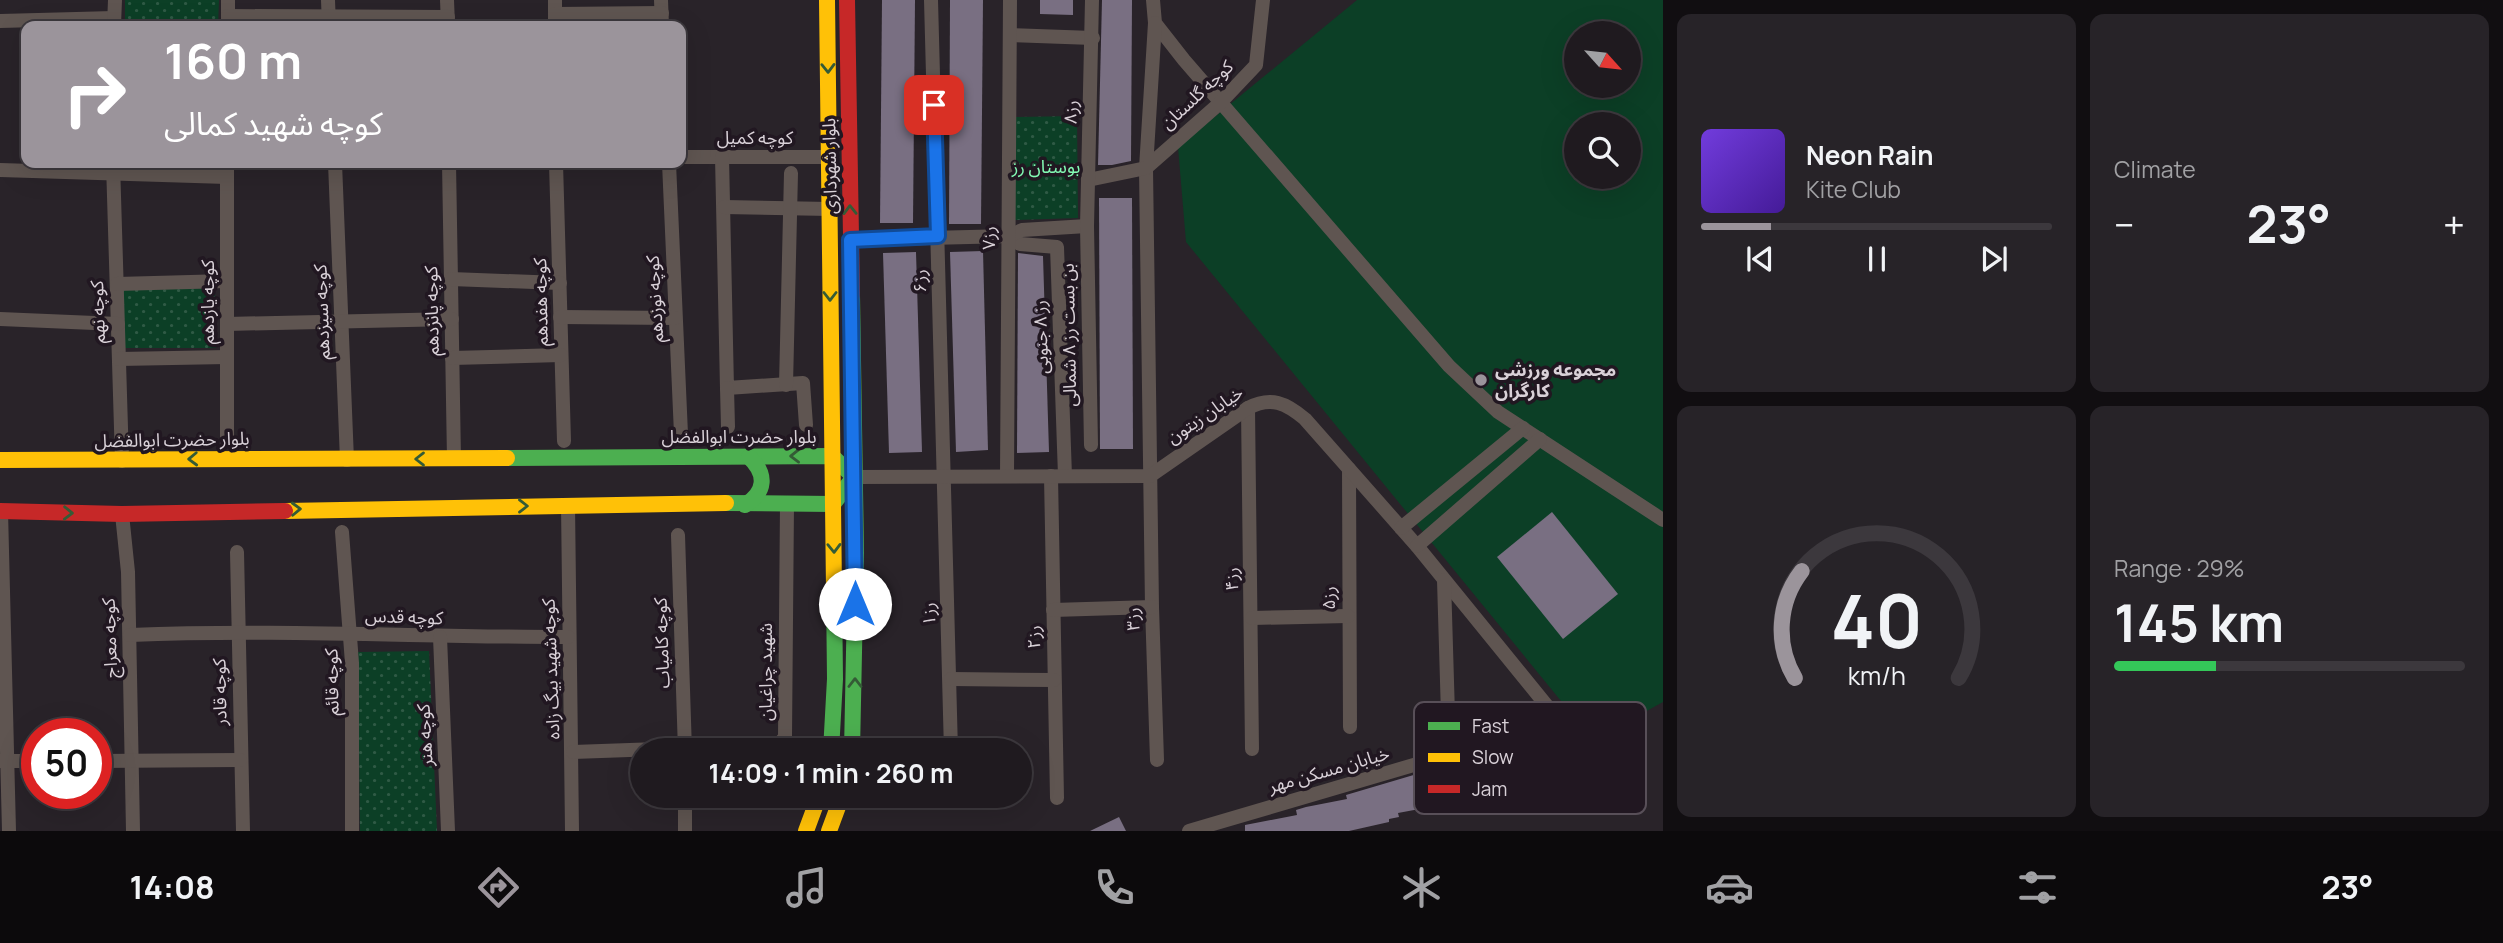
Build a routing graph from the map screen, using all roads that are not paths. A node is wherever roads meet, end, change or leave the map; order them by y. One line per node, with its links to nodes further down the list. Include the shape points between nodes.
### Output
1 (115, 0): 16 (street)
2 (228, 0): 17 (street)
3 (328, 0): 18 (street)
4 (447, 0): 19 (street)
5 (827, 0): 26 (main road, بلوار شهرداری, one-way to 26)
6 (847, 0): 43 (main road, بلوار شهرداری, one-way to 6)
7 (931, 0): 41 (street, رز۶)
8 (1010, 0): 21 (street, رز۷)
9 (1093, 0): 22 (street, رز۸)
10 (1153, 0): 20 (street, رز۳)
11 (1263, 0): 23 (street, کوچه گلستان, via 1256,65)
12 (555, 13): 13 (street)
13 (662, 13)
14 (0, 21): 15 (street)
15 (21, 21)
16 (114, 21)
17 (228, 21): 18 (street)
18 (329, 21)
19 (448, 21)
20 (1155, 23): 23 (street); 32 (street, رز۳)
21 (1010, 35): 22 (street); 42 (street, رز۷)
22 (1093, 37): 36 (street, رز۸)
23 (1220, 103): 32 (street, کوچه گلستان); 64 (street, via 1449,366 1498,412)
24 (686, 157): 25 (street, کوچه کمیل)
25 (722, 157): 26 (street, کوچه کمیل); 37 (street)
26 (829, 157): 39 (main road, بلوار شهرداری)
27 (113, 168): 33 (street); 34 (street); 47 (street, کوچه نهم)
28 (335, 168): 52 (street, کوچه سیزدهم)
29 (449, 168): 44 (street, کوچه پانزدهم)
30 (556, 168): 46 (street, کوچه هفدهم)
31 (668, 168): 49 (street, کوچه نوزدهم)
32 (1146, 168): 36 (street); 77 (street, رز۳)
33 (0, 170)
34 (227, 170): 45 (street, کوچه یازدهم)
35 (791, 173): 38 (street)
36 (1088, 180): 40 (street, رز۸)
37 (724, 206): 38 (street); 60 (street)
38 (791, 208): 39 (street); 59 (street)
39 (830, 209): 70 (main road, بلوار شهرداری, one-way to 70)
40 (1087, 226): 42 (street, via 1022,230); 69 (street, بن بست رز ۸ شمالی)
41 (938, 236): 42 (street); 43 (street); 81 (street, رز۶)
42 (1009, 236): 78 (street, رز۷); 79 (street, رز ۸ جنوبی, via 1020,244 1057,247)
43 (850, 240): 80 (main road, بلوار شهرداری)
44 (451, 279): 46 (street); 50 (street, کوچه پانزدهم)
45 (228, 281): 47 (street); 54 (street, کوچه یازدهم)
46 (559, 283): 48 (street, کوچه هفدهم)
47 (117, 284): 53 (street, کوچه نهم)
48 (560, 317): 49 (street); 55 (street, کوچه هفدهم)
49 (676, 318): 65 (street, کوچه نوزدهم)
50 (452, 319): 52 (street); 57 (street, کوچه پانزدهم)
51 (0, 320): 53 (street)
52 (341, 321): 54 (street); 74 (street, کوچه سیزدهم)
53 (118, 324): 58 (street, کوچه نهم)
54 (228, 324): 56 (street, کوچه یازدهم)
55 (561, 355): 57 (street); 68 (street, کوچه هفدهم)
56 (227, 357): 58 (street); 67 (street, کوچه یازدهم)
57 (452, 358): 72 (street, کوچه پانزدهم)
58 (119, 359): 75 (street, کوچه نهم)
59 (786, 385): 60 (street); 62 (street, via 803,383)
60 (727, 388): 63 (street)
61 (1248, 408): 76 (street, خیابان زیتون, via 1261,401 1285,403); 77 (street, خیابان زیتون); 98 (street, رز۴)
62 (806, 425)
63 (728, 427)
64 (1523, 428): 66 (street); 89 (street)
65 (681, 434)
66 (1540, 439): 88 (street); 92 (street)
67 (227, 441)
68 (564, 441)
69 (1091, 444)
70 (832, 456): 71 (main road, بلوار حضرت ابوالفضل, one-way to 71); 80 (main road, بلوار حضرت ابوالفضل); 83 (main road, بلوار شهرداری)
71 (749, 457): 72 (main road, بلوار حضرت ابوالفضل); 85 (main road, via 761,468 764,481 759,496)
72 (454, 459): 74 (main road, بلوار حضرت ابوالفضل, one-way to 74)
73 (0, 460): 75 (main road, بلوار حضرت ابوالفضل)
74 (347, 460): 75 (main road, بلوار حضرت ابوالفضل, one-way to 75, via 227,457)
75 (122, 461)
76 (1349, 469): 89 (street, خیابان زیتون); 97 (street, رز۵)
77 (1150, 475): 79 (street); 95 (street, رز۳)
78 (1007, 476): 79 (street); 81 (street)
79 (1058, 476): 96 (street, رز۲)
80 (854, 477): 81 (street); 83 (main road); 112 (main road, بلوار شهرداری, one-way to 80)
81 (944, 477): 104 (street, رز۱)
82 (787, 504): 83 (main road); 85 (main road); 110 (street, شهید چراغیان)
83 (833, 504): 111 (main road, بلوار شهرداری, one-way to 111)
84 (568, 505): 85 (main road); 87 (main road, one-way to 84); 102 (street, کوچه شهید بیگ زاده)
85 (745, 505)
86 (1, 511): 87 (main road, one-way to 87); 119 (street)
87 (122, 514): 101 (street, کوچه معراج)
88 (1663, 520)
89 (1401, 528): 92 (street, خیابان زیتون)
90 (342, 532): 100 (street, کوچه قائم)
91 (678, 535): 109 (street, کوچه کامیاب)
92 (1417, 546): 94 (street, خیابان زیتون)
93 (237, 552): 99 (street, کوچه قادر)
94 (1444, 580): 106 (street); 107 (street, خیابان زیتون)
95 (1152, 607): 96 (street); 118 (street, رز۳)
96 (1053, 610): 105 (street, رز۲)
97 (1348, 616): 98 (street); 108 (street, رز۵)
98 (1252, 618): 114 (street, رز۴)
99 (239, 631): 100 (street, کوچه قدس); 101 (street, کوچه قدس); 117 (street, کوچه قادر)
100 (349, 634): 103 (street, کوچه قدس); 131 (street, کوچه قائم)
101 (130, 635): 122 (street, کوچه معراج)
102 (568, 637): 103 (street, کوچه قدس); 116 (street, کوچه شهید بیگ زاده)
103 (440, 638): 132 (street, کوچه هنر)
104 (951, 679): 105 (street); 113 (street, رز۱)
105 (1054, 680): 124 (street, رز۲)
106 (1448, 702)
107 (1544, 702)
108 (1350, 727)
109 (685, 738)
110 (784, 738)
111 (832, 738)
112 (854, 738)
113 (951, 738)
114 (1252, 749)
115 (630, 751): 116 (street, شهید چراغیان)
116 (573, 752): 133 (street, کوچه شهید بیگ زاده)
117 (240, 760): 122 (street); 130 (street, کوچه قادر)
118 (1157, 760)
119 (3, 761): 120 (street); 128 (street)
120 (21, 761)
121 (112, 761): 122 (street)
122 (133, 761): 129 (street, کوچه معراج)
123 (1414, 765): 137 (street, خیابان مسکن مهر)
124 (1057, 798)
125 (685, 808): 134 (street)
126 (815, 808): 135 (main road)
127 (838, 808): 136 (main road)
128 (9, 831)
129 (132, 831)
130 (243, 831)
131 (352, 831)
132 (448, 831)
133 (572, 831)
134 (685, 831)
135 (806, 831)
136 (829, 831)
137 (1189, 831)

